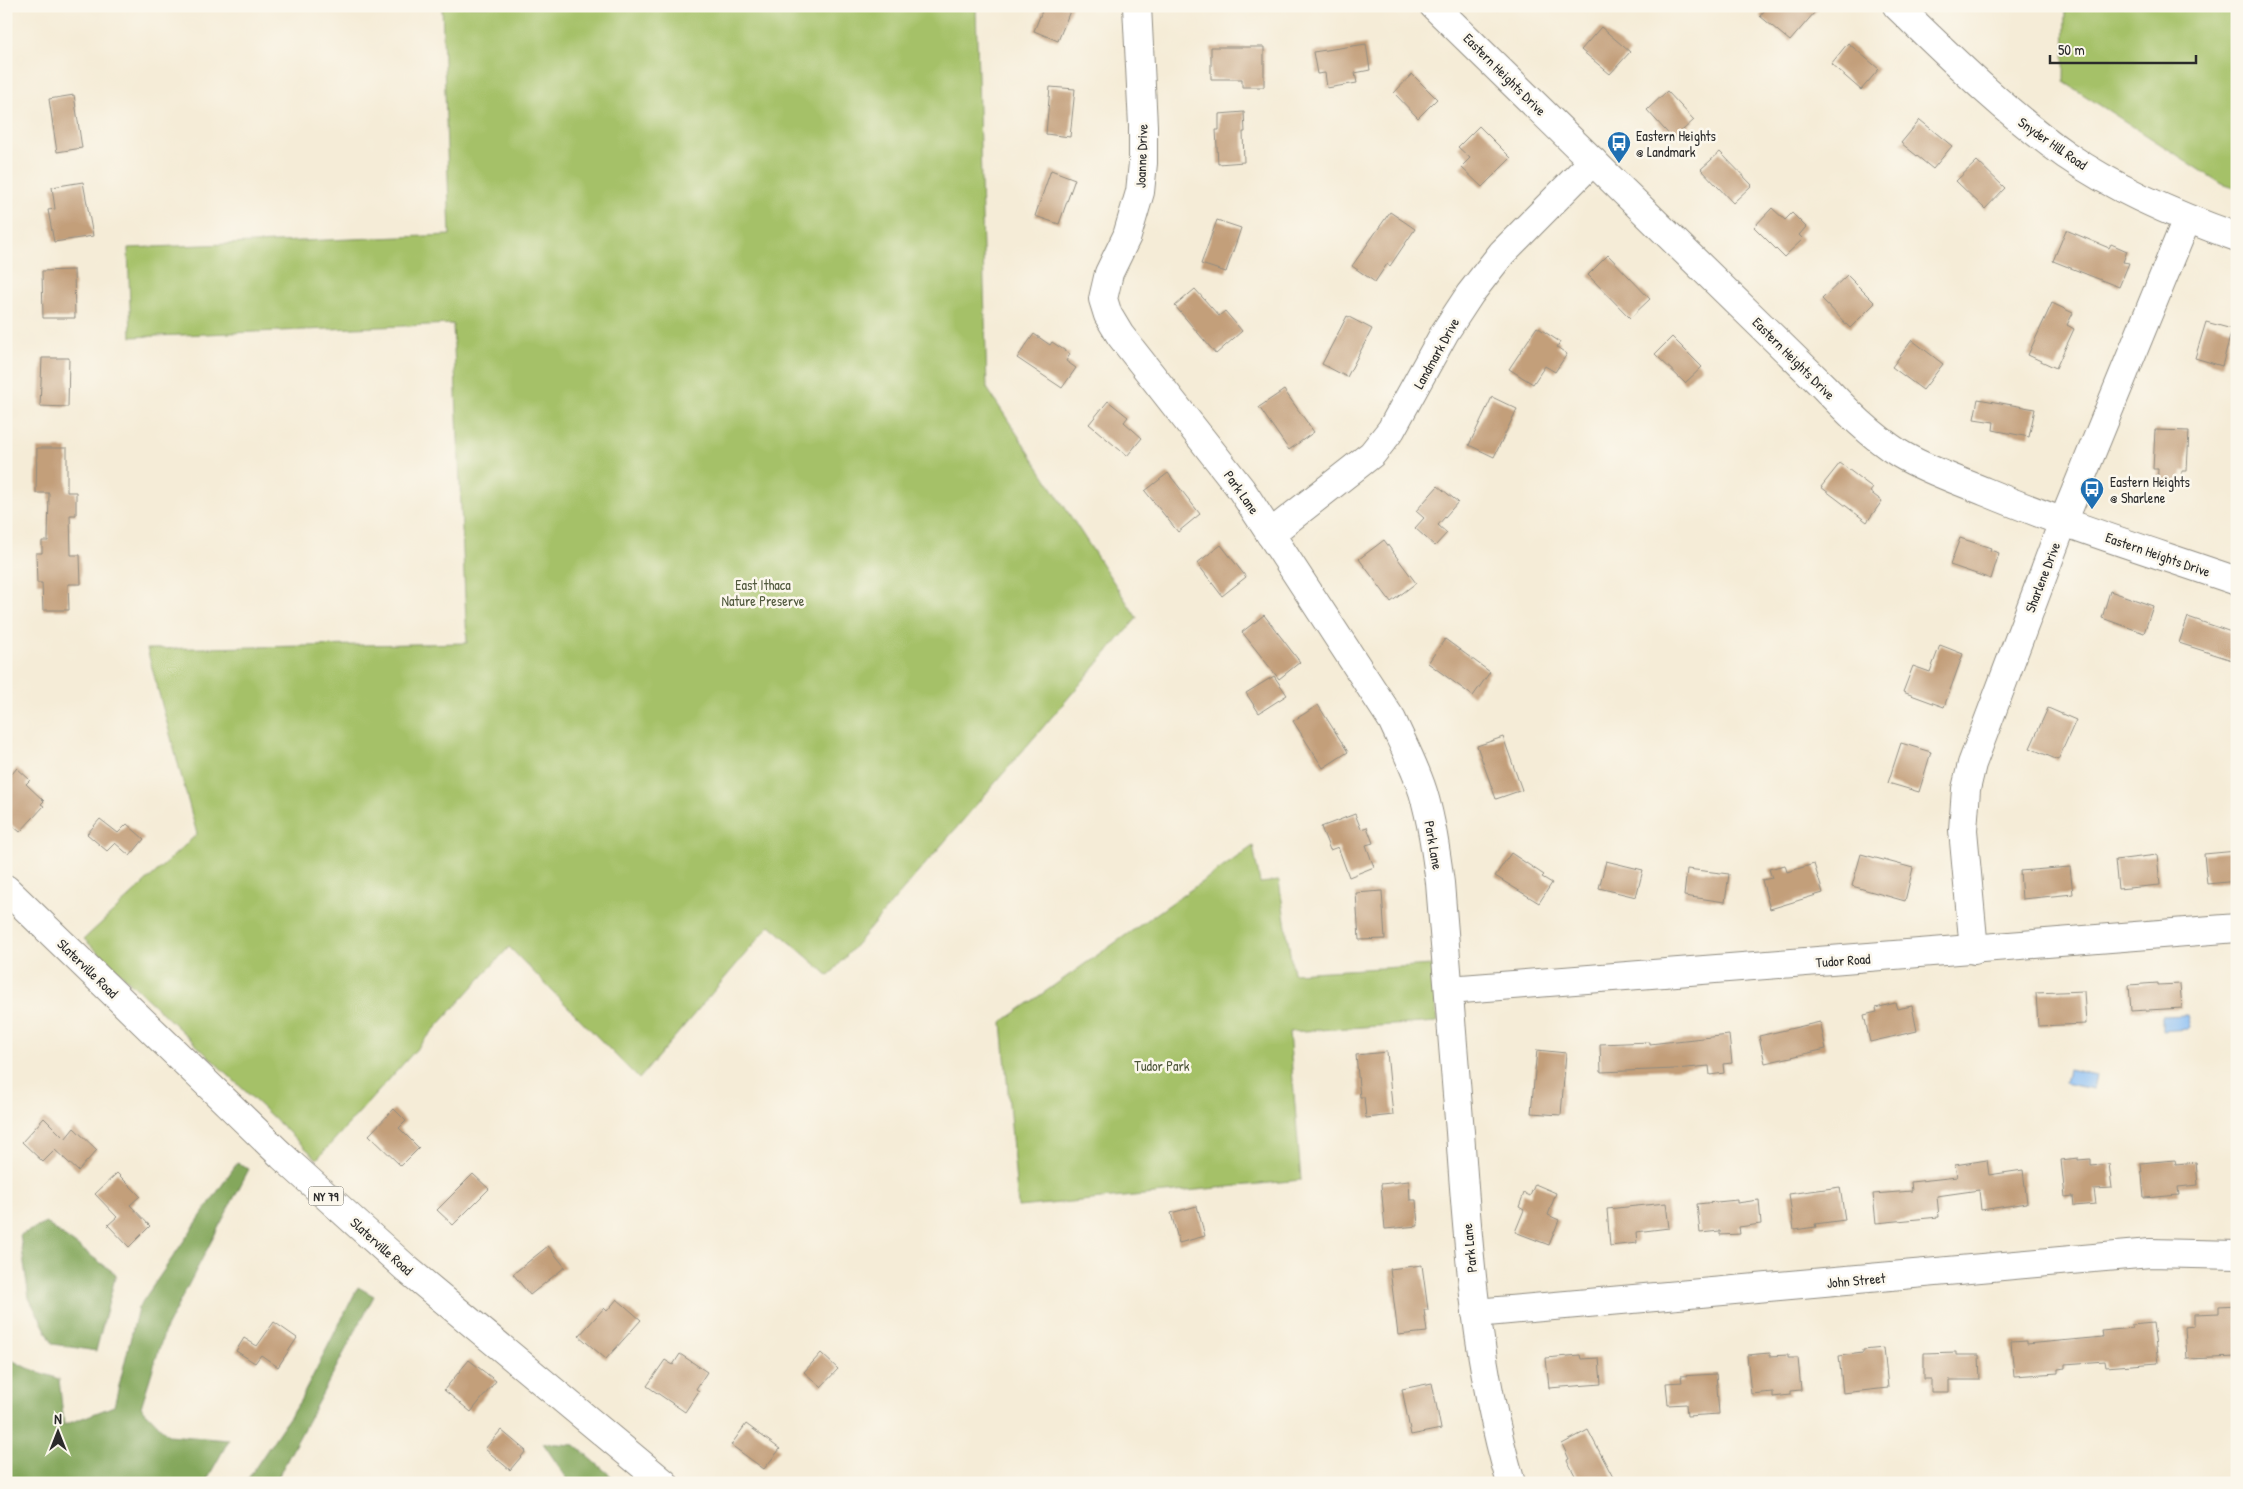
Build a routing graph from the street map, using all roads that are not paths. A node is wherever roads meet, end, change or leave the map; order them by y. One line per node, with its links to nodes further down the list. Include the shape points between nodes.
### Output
1 (1137, 6): 7 (main road, Joanne Drive, via 1143,126 1140,192 1126,236 1109,272)
2 (1434, 6): 4 (main road, Eastern Heights Drive)
3 (1897, 6): 5 (main road, Snyder Hill Road, via 2010,112 2067,156 2128,192)
4 (1592, 161): 8 (main road, Eastern Heights Drive, via 1875,436 1924,467); 9 (main road, Landmark Drive, via 1502,253 1470,294 1445,332 1392,430 1372,454)
5 (2187, 219): 6 (main road, Snyder Hill Road); 8 (main road, Sharlene Drive)
6 (2237, 237)
7 (1104, 299): 9 (main road, Park Lane, via 1108,315 1120,335 1241,489)
8 (2063, 522): 10 (main road, Eastern Heights Drive); 13 (main road, Sharlene Drive, via 1982,735 1966,789 1963,830)
9 (1270, 534): 14 (main road, Park Lane, via 1392,720 1409,755 1432,829)
10 (2237, 581)
11 (6, 889): 17 (main road, Slaterville Road / NY 79, via 282,1156 408,1270)
12 (2237, 928): 13 (main road, Tudor Road)
13 (1974, 950): 14 (main road, Tudor Road)
14 (1449, 990): 16 (main road, Park Lane, via 1468,1248)
15 (2237, 1255): 16 (main road, John Street, via 2150,1253)
16 (1476, 1313): 18 (main road, Park Lane, via 1488,1392)
17 (664, 1483)
18 (1511, 1483)

